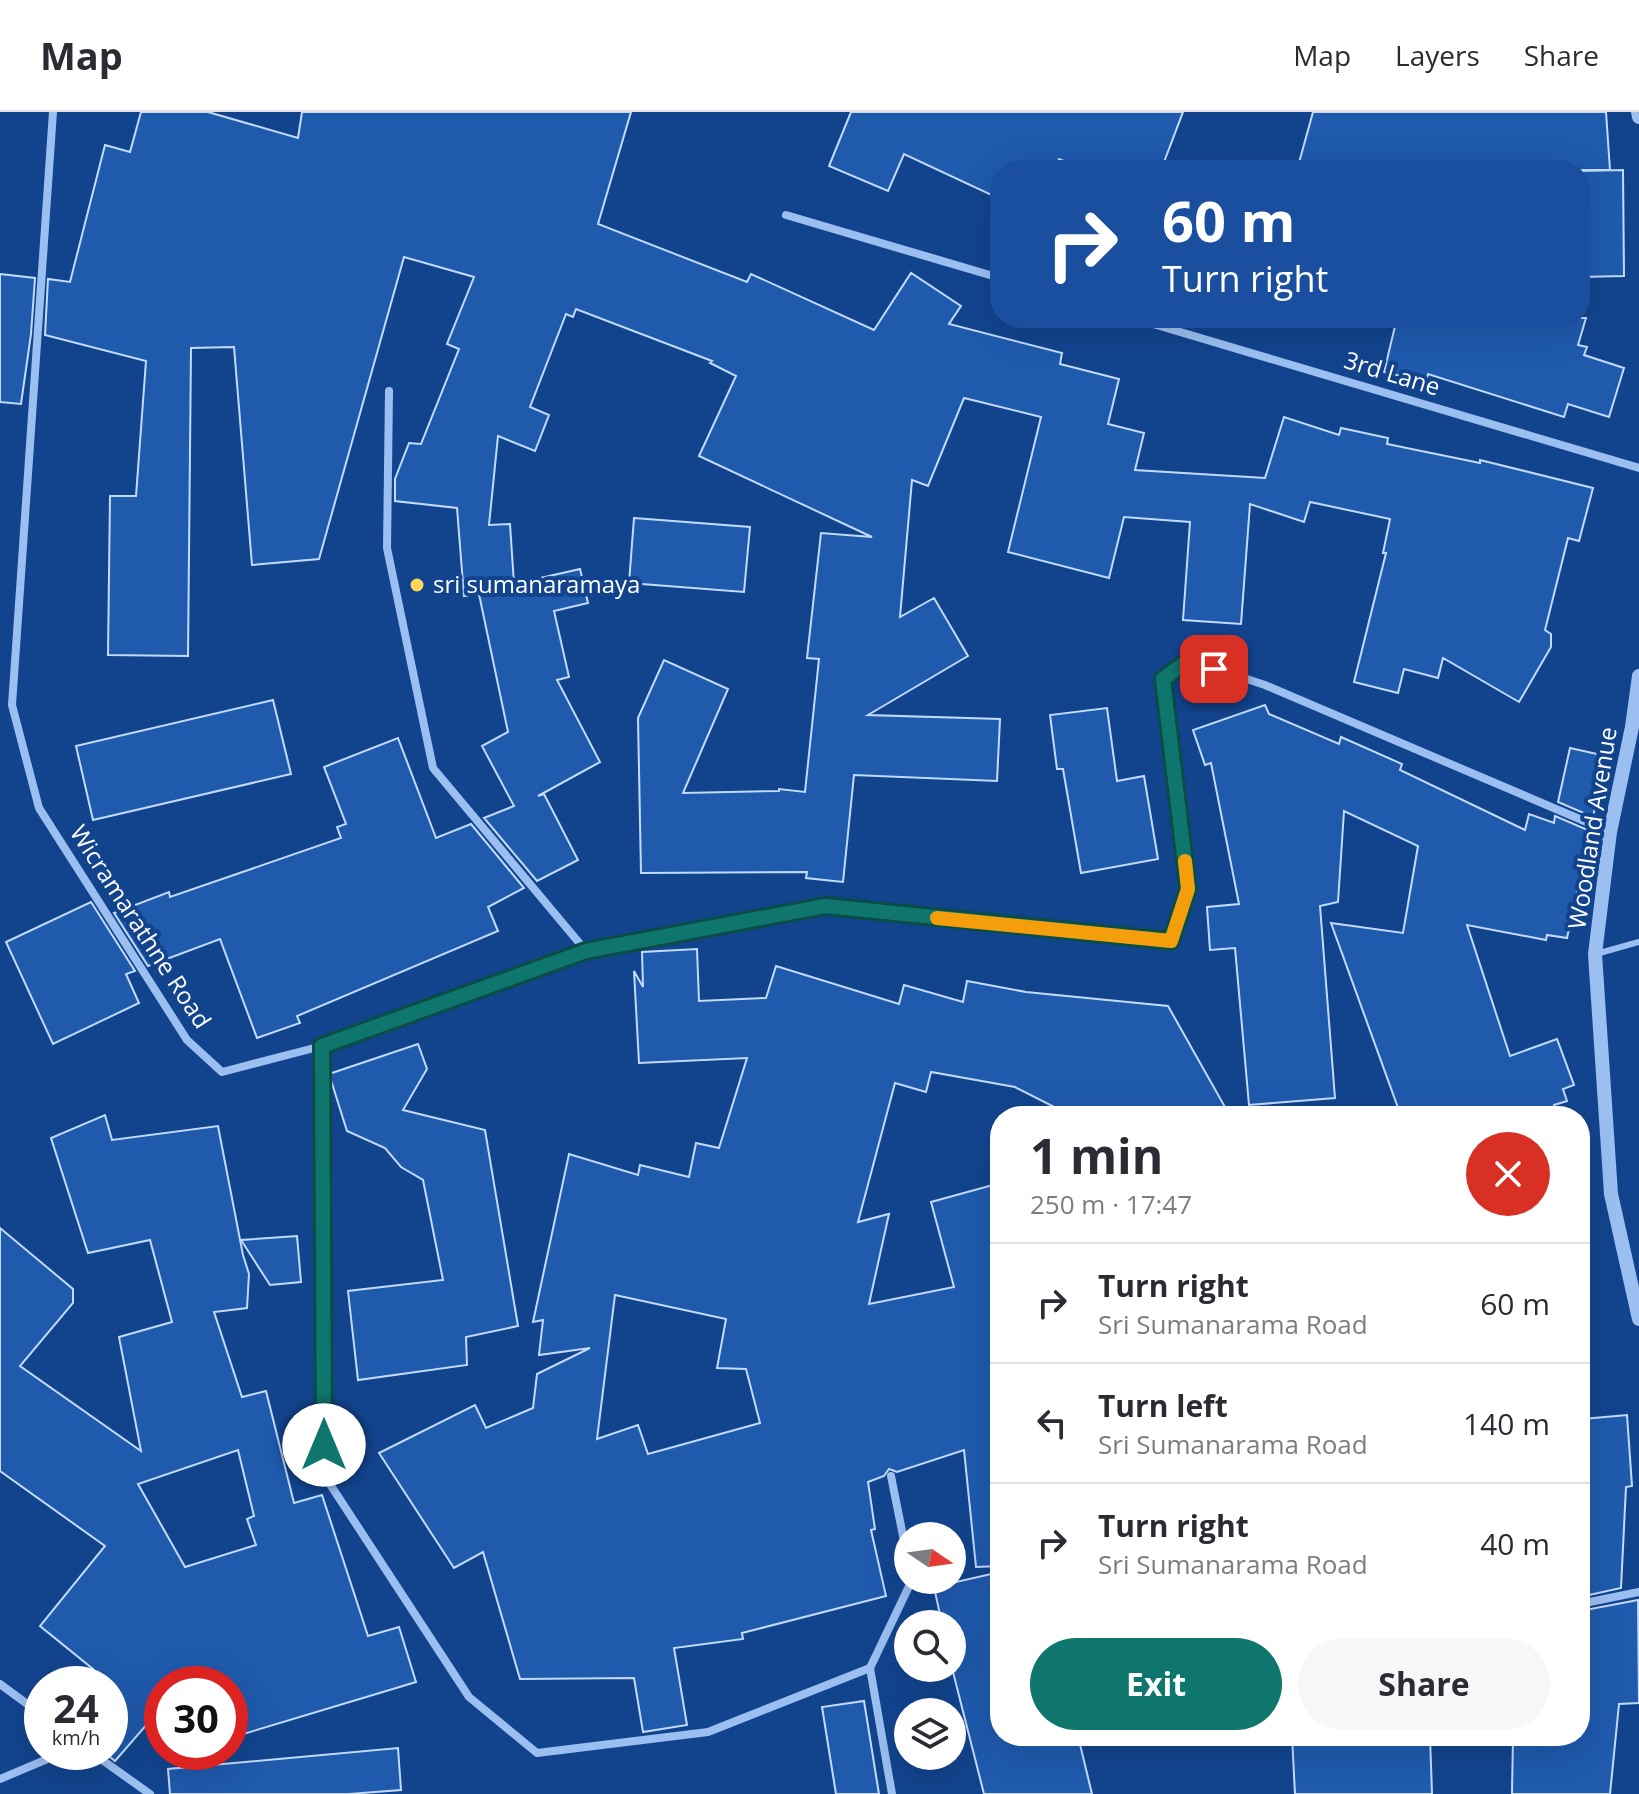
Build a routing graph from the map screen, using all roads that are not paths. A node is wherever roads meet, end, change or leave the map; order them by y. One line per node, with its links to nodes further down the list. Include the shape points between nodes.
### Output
1 (53, 112): 13 (street, Wicramarathne Road, via 12,705 39,808 187,1040 222,1072)
2 (786, 215): 3 (street)
3 (990, 275)
4 (1167, 328): 6 (street, 3rd Lane)
5 (389, 391): 11 (street, via 387,548 433,768)
6 (1639, 468)
7 (1639, 676): 8 (street, Woodland Avenue)
8 (1636, 726): 9 (street, Woodland Avenue)
9 (1610, 832): 11 (street, via 1265,685 1189,660 1163,679 1188,889 1171,941 825,906); 12 (street, Woodland Avenue)
10 (1639, 942): 12 (lane)
11 (586, 951): 13 (street)
12 (1595, 954): 14 (street, Woodland Avenue, via 1611,1194)
13 (322, 1046): 20 (street, via 324,1475 469,1697 537,1753 708,1732)
14 (1639, 1319)
15 (891, 1476): 16 (street)
16 (900, 1522)
17 (1639, 1592): 19 (street)
18 (905, 1594): 20 (street)
19 (1590, 1602)
20 (870, 1668): 27 (street)
21 (0, 1684): 22 (street)
22 (24, 1702)
23 (24, 1769): 25 (street)
24 (116, 1770): 26 (street)
25 (0, 1779)
26 (150, 1794)
27 (892, 1794)

